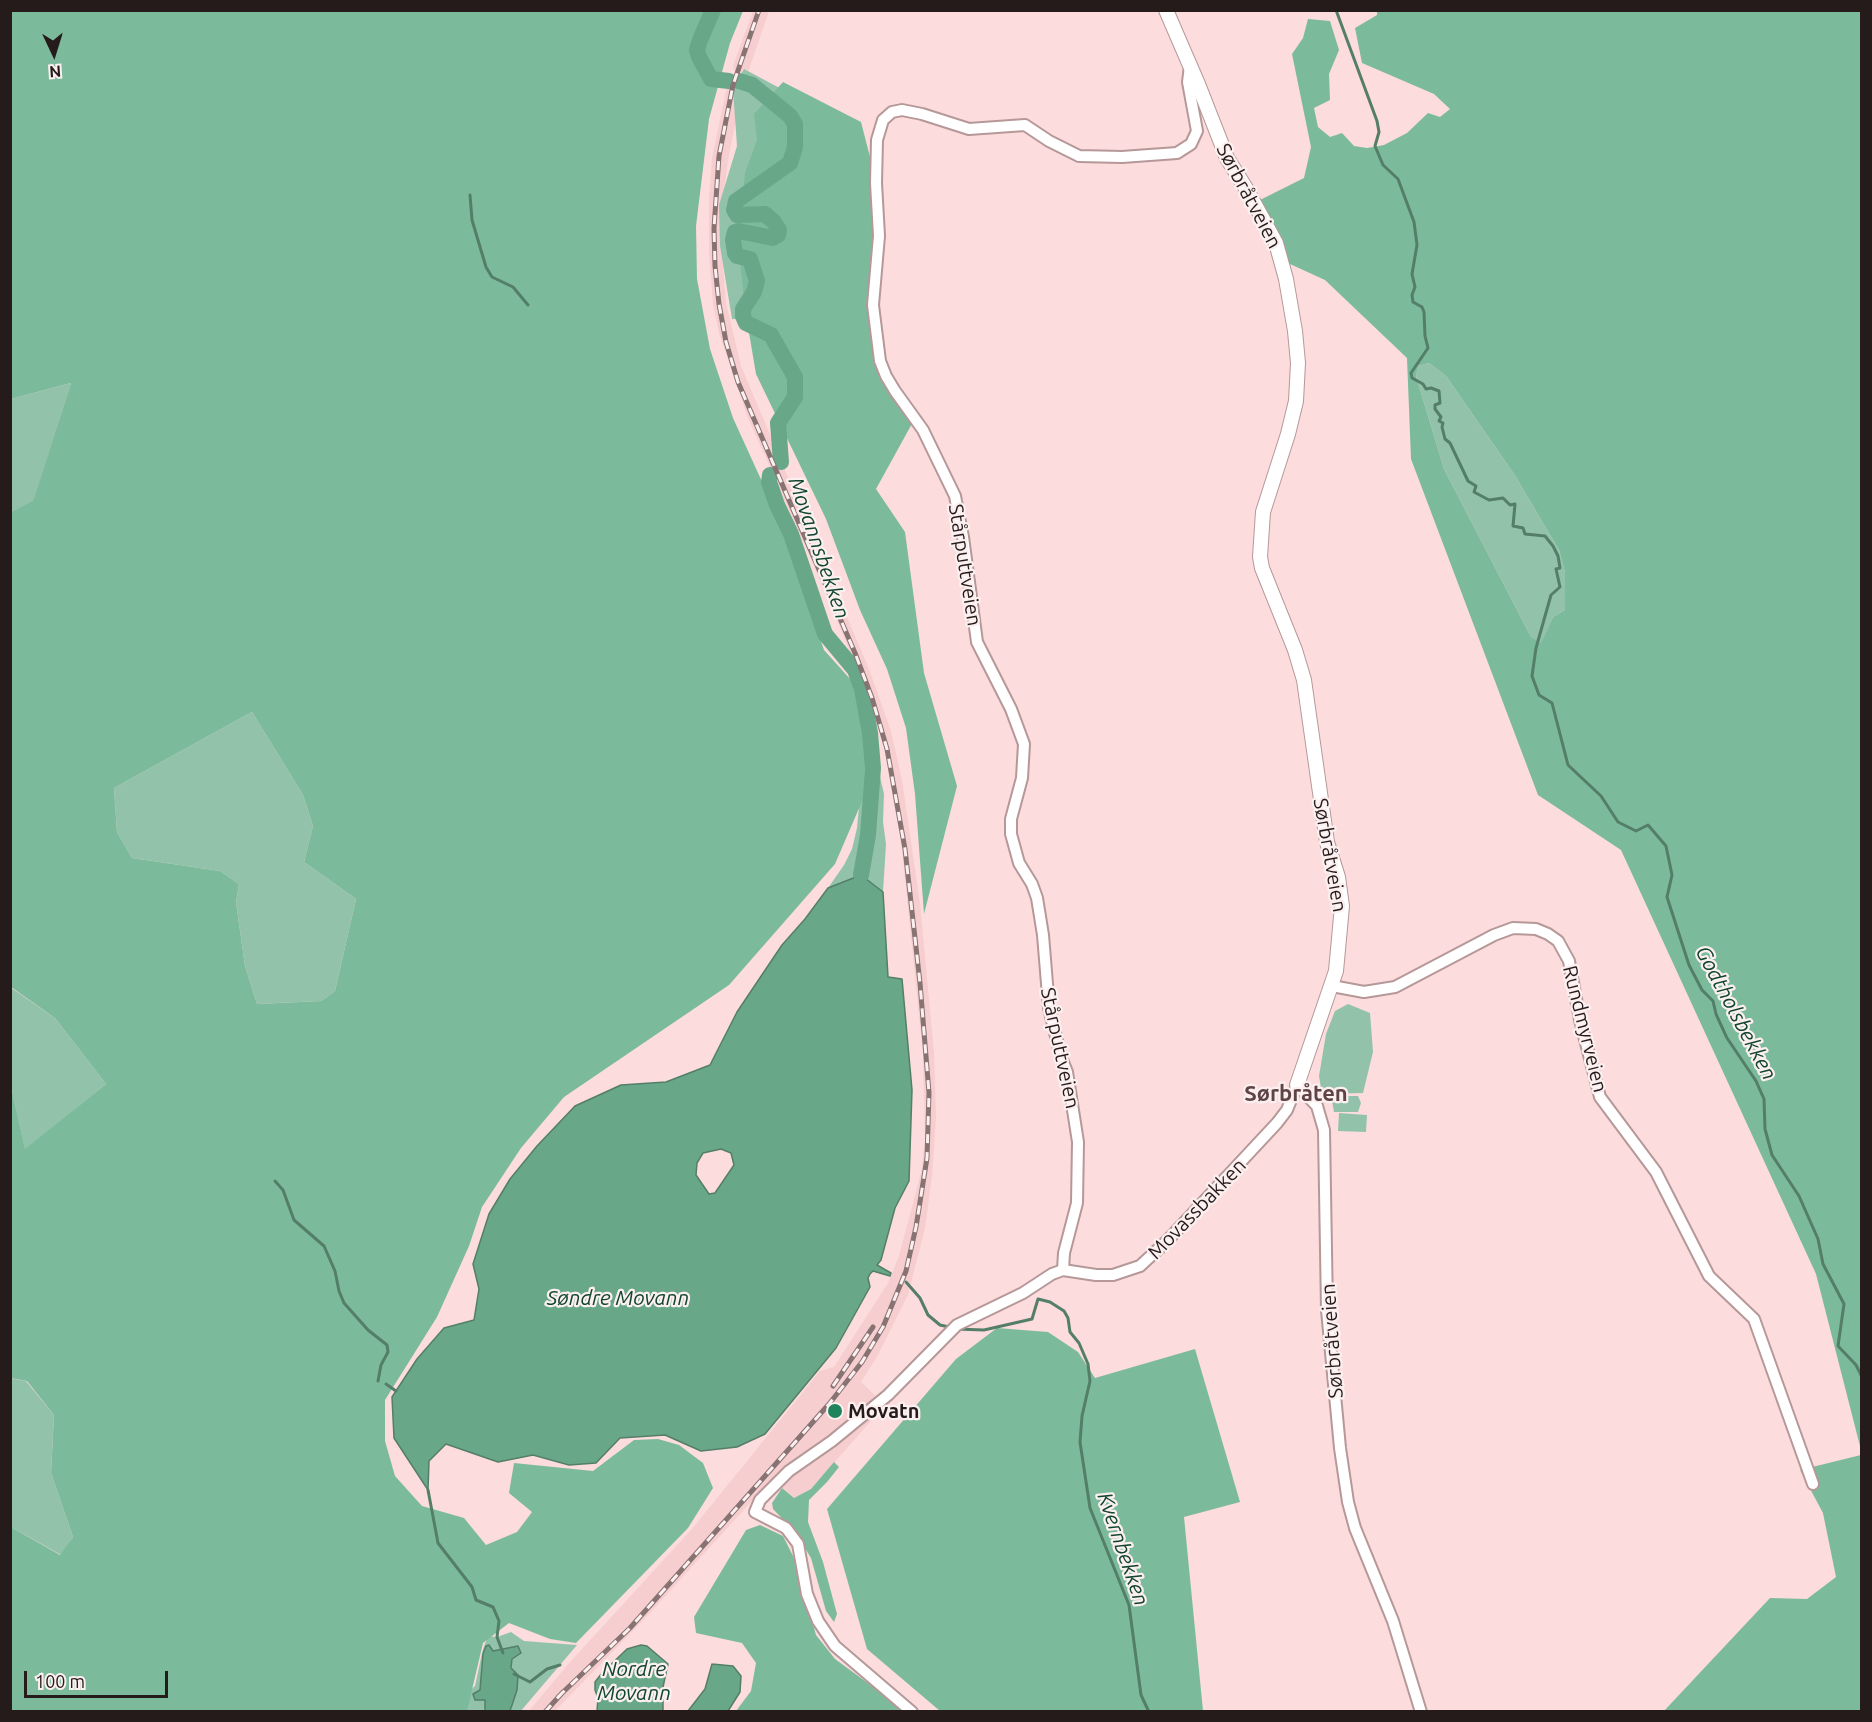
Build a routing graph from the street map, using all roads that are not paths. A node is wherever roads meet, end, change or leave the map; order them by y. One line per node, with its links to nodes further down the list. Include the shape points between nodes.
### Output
1 (1166, 10): 2 (street, Sørbråtveien)
2 (1190, 66): 3 (street, Sørbråtveien, via 1224,152 1275,243 1294,319 1296,401 1263,512 1260,557 1304,680 1327,842 1340,887 1341,929); 5 (street, Stårputtveien, via 1188,82 1197,131 1191,144 1177,153 1079,156 1025,125 969,129 902,110 883,120 877,140 879,236 873,305 880,361 890,384 923,430 955,496 977,642 1024,744 1011,834 1037,898 1048,1001 1067,1072 1078,1142 1078,1195)
3 (1332, 986): 4 (street, Sørbråtveien); 6 (street, Rundmyrveien, via 1364,992 1395,987 1494,934 1513,928 1536,929 1558,941 1569,961 1600,1097 1656,1172 1709,1276 1754,1319)
4 (1297, 1085): 5 (street, Movassbakken, via 1277,1123 1149,1259 1134,1269 1113,1275); 8 (street, Sørbråtveien, via 1317,1106 1324,1130 1327,1310 1348,1502 1394,1621)
5 (1063, 1270): 7 (street, via 954,1328 876,1405 779,1479 760,1500 755,1512 794,1536 801,1552 807,1594 835,1646)
6 (1813, 1484)
7 (912, 1712)
8 (1421, 1712)

